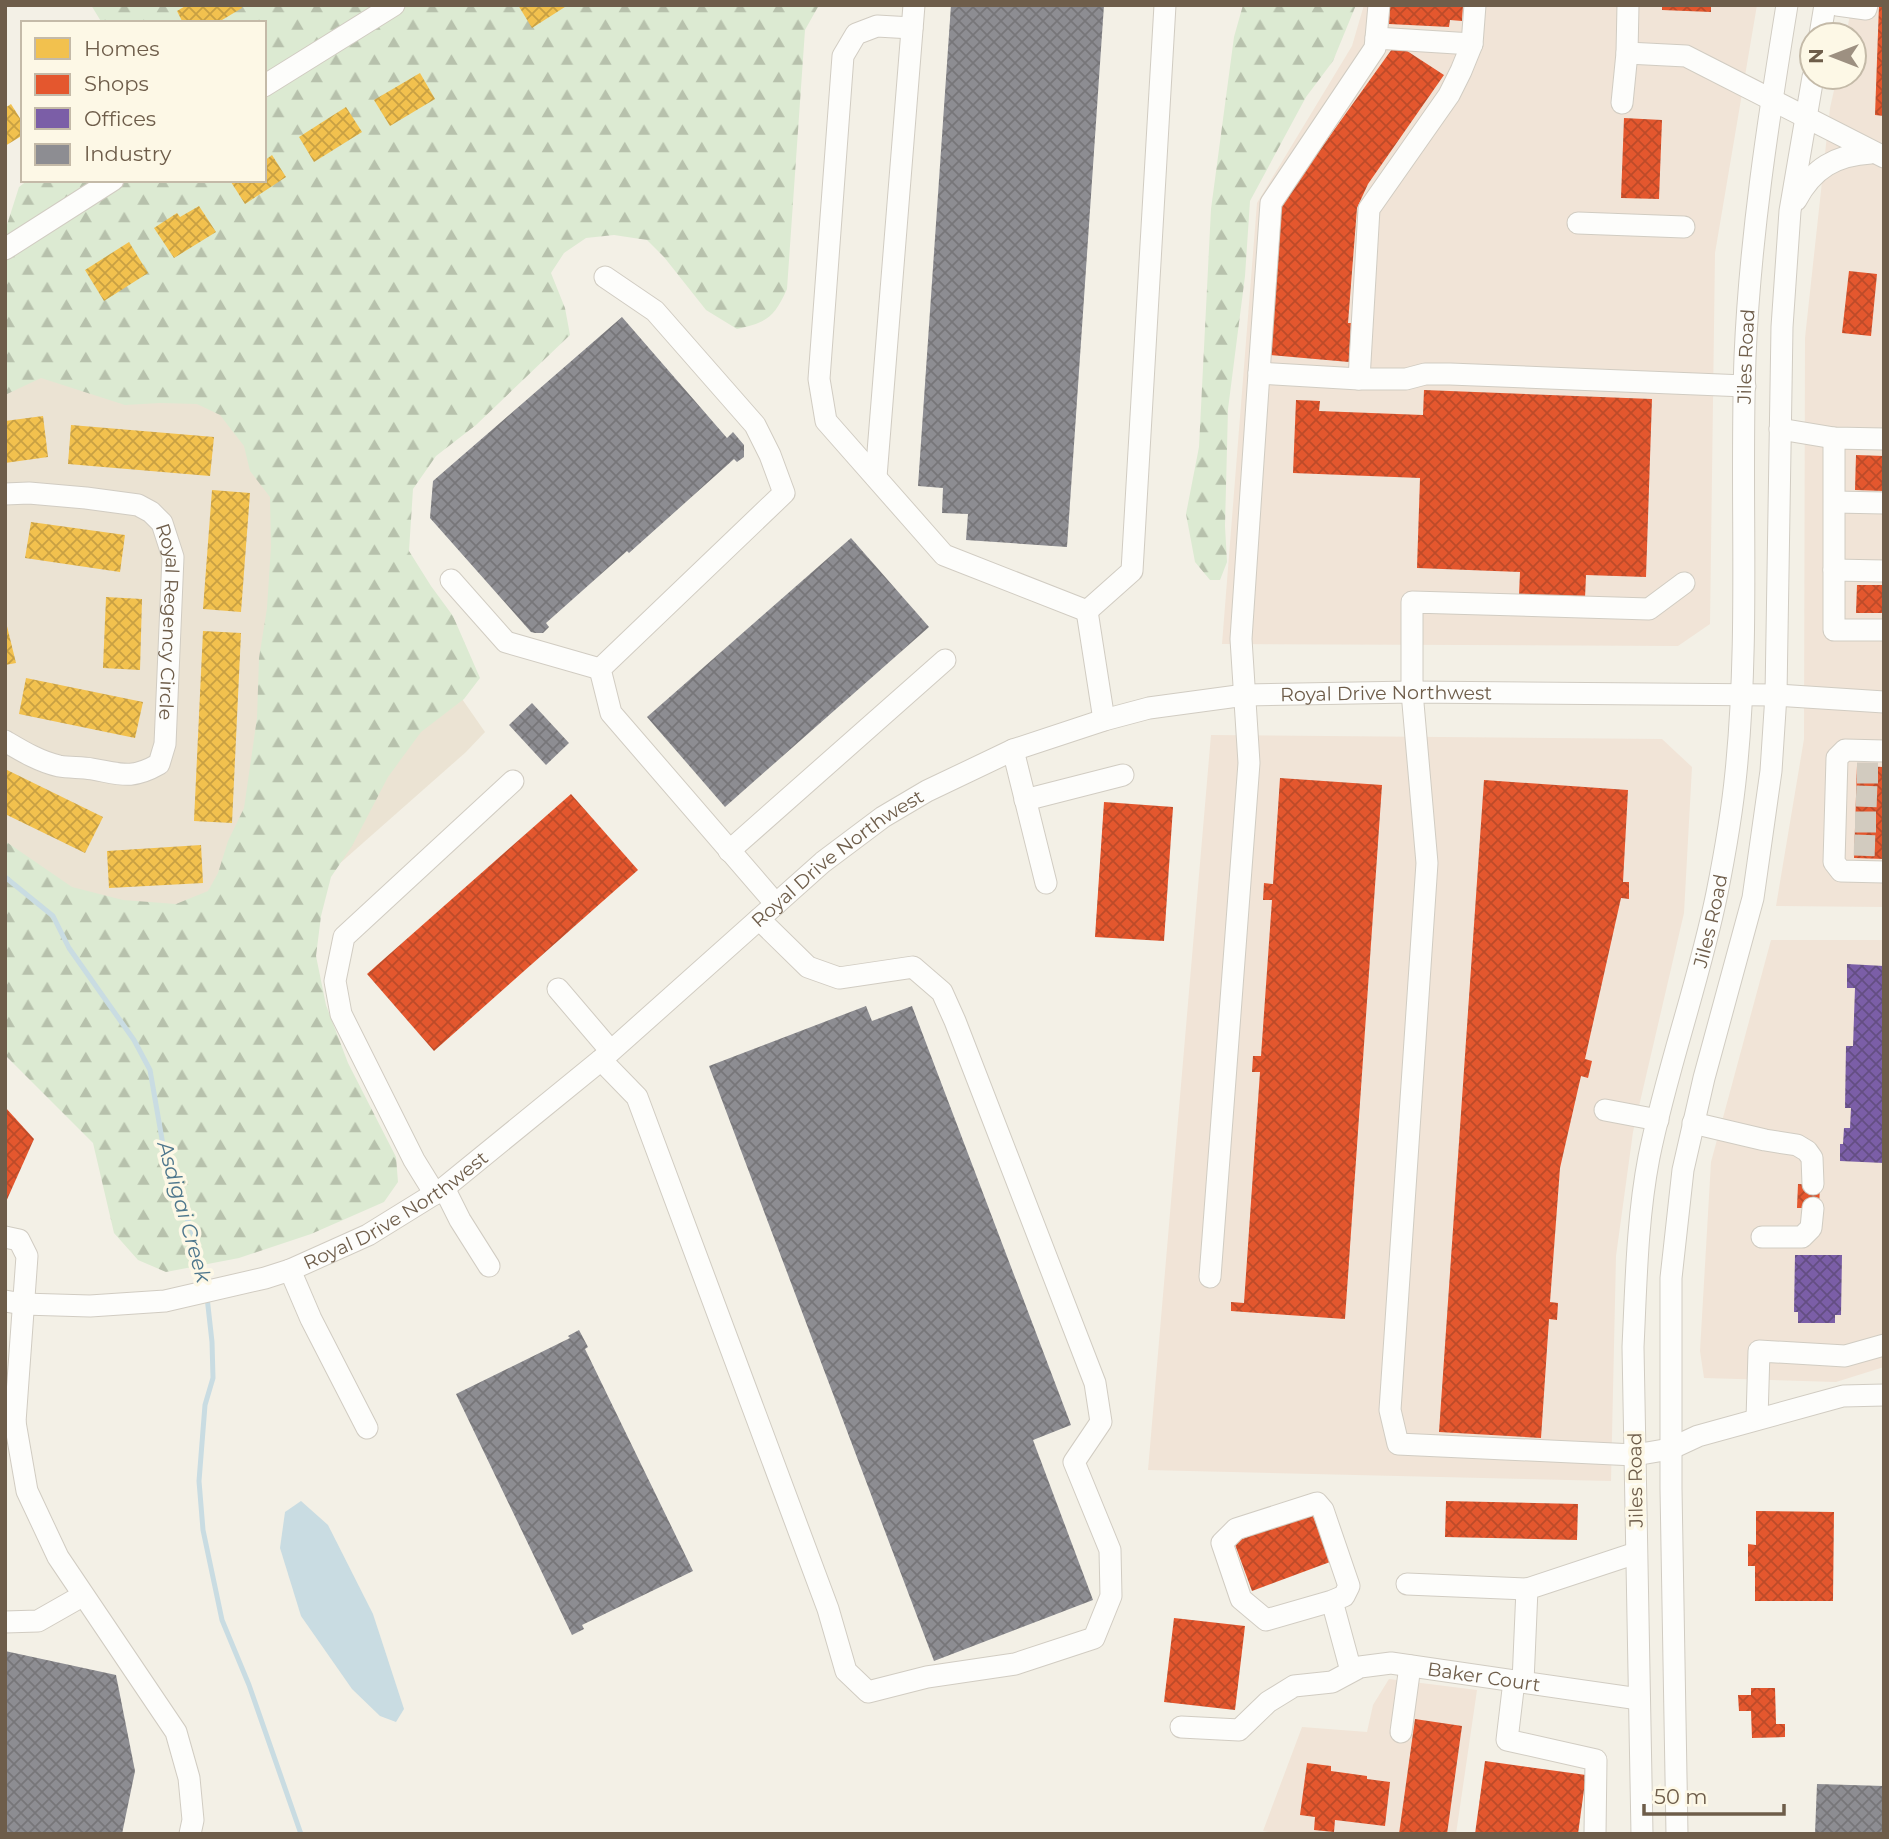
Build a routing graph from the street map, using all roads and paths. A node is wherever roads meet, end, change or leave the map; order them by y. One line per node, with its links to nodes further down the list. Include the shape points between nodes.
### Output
1 (394, 5): 14 (street)
2 (914, 5): 10 (street)
3 (1166, 5): 41 (street, via 1132,571)
4 (1379, 5): 11 (street)
5 (1475, 5): 12 (street)
6 (1628, 5): 13 (street)
7 (1787, 5): 16 (street, Jiles Road)
8 (1837, 5): 9 (street, via 1866,9)
9 (1867, 5)
10 (912, 28): 32 (street); 32 (street, via 877,26 856,34 843,56 820,379 826,421)
11 (1376, 38): 12 (street); 26 (street, via 1375,48 1271,203)
12 (1472, 44): 27 (street, via 1449,95 1369,209)
13 (1627, 52): 16 (street, via 1686,56); 17 (street)
14 (266, 85)
15 (1811, 91): 18 (street, Jiles Road)
16 (1771, 99): 18 (street); 28 (street, Jiles Road, via 1752,252)
17 (1622, 103)
18 (1806, 119): 19 (street); 21 (street, Jiles Road)
19 (1879, 155): 21 (street, via 1844,155 1804,185)
20 (110, 182): 24 (street)
21 (1790, 211): 29 (street, Jiles Road)
22 (1578, 223): 23 (street)
23 (1684, 227)
24 (5, 249)
25 (606, 277): 45 (street, via 654,311 755,425 784,493)
26 (1259, 373): 27 (street); 47 (street, via 1241,639)
27 (1359, 379): 28 (street, via 1450,374)
28 (1745, 386): 48 (street, Jiles Road)
29 (1780, 429): 30 (street); 49 (street, Jiles Road)
30 (1834, 438): 31 (street); 34 (street)
31 (1878, 442)
32 (876, 477): 41 (street, via 944,555)
33 (5, 495): 52 (street, Royal Regency Circle, via 29,493 138,505 162,523 173,557 165,744 159,764 142,774 110,774 58,766)
34 (1835, 502): 35 (street); 36 (street)
35 (1884, 503)
36 (1834, 570): 37 (street); 43 (street, via 1834,629)
37 (1884, 571)
38 (1884, 578): 42 (street, via 1856,578 1847,588 1847,609 1856,619)
39 (451, 580): 45 (street, via 506,642)
40 (1684, 583): 46 (street, via 1649,609 1412,601)
41 (1087, 611): 51 (street)
42 (1884, 620)
43 (1884, 630)
44 (945, 660): 58 (street)
45 (600, 669): 58 (street, via 611,713)
46 (1412, 692): 47 (street, Royal Drive Northwest); 48 (street, Royal Drive Northwest); 83 (street, via 1427,863 1390,1410 1398,1444)
47 (1245, 695): 51 (street, Royal Drive Northwest); 75 (street, via 1249,763)
48 (1740, 695): 49 (street, Royal Drive Northwest); 66 (street, Jiles Road, via 1736,769 1717,896)
49 (1776, 695): 50 (street, Royal Drive Northwest); 67 (street, Jiles Road, via 1771,771 1752,898)
50 (1884, 702)
51 (1104, 719): 53 (street, Royal Drive Northwest)
52 (5, 741)
53 (1013, 750): 57 (street); 61 (street, Royal Drive Northwest, via 883,817 822,862)
54 (1884, 751): 59 (street, via 1845,750 1837,758 1846,784 1845,833 1834,862 1842,871)
55 (1123, 775): 57 (street)
56 (513, 781): 69 (street, via 344,937 335,981 341,1014 414,1160)
57 (1025, 800): 60 (street)
58 (729, 850): 61 (street)
59 (1884, 872)
60 (1046, 883)
61 (776, 904): 62 (street, Royal Drive Northwest)
62 (759, 919): 64 (street, Royal Drive Northwest); 64 (street, via 808,967 839,978 913,967 942,992 1095,1383 1101,1422 1074,1462 1110,1550 1111,1596 1094,1638 1015,1664 927,1677 868,1692 846,1671 828,1609 637,1097)
63 (558, 989): 64 (street)
64 (606, 1055): 69 (street, Royal Drive Northwest)
65 (1605, 1110): 66 (street)
66 (1658, 1120): 83 (street, Jiles Road, via 1648,1161 1636,1280)
67 (1693, 1123): 68 (street, via 1797,1145 1812,1158); 82 (street, Jiles Road, via 1671,1278)
68 (1813, 1184)
69 (439, 1191): 73 (street); 74 (street, Royal Drive Northwest, via 368,1235)
70 (1813, 1208): 72 (street, via 1811,1228 1802,1237)
71 (5, 1237): 76 (street, via 19,1240 27,1256)
72 (1762, 1237)
73 (489, 1266)
74 (290, 1270): 76 (street, Royal Drive Northwest, via 165,1301 90,1306); 81 (street)
75 (1210, 1277)
76 (14, 1302): 80 (street)
77 (1884, 1345): 79 (street, via 1845,1356 1759,1352)
78 (1884, 1395): 79 (street, via 1843,1396)
79 (1757, 1419): 82 (street)
80 (10, 1421): 87 (street, via 27,1490)
81 (366, 1428)
82 (1670, 1449): 83 (street); 99 (street, Jiles Road)
83 (1635, 1455): 84 (street, Jiles Road)
84 (1636, 1553): 86 (street); 93 (street, Jiles Road)
85 (1407, 1584): 86 (street)
86 (1527, 1590): 92 (street)
87 (82, 1596): 89 (street, via 38,1620); 96 (street, via 176,1732 189,1778)
88 (1332, 1601): 88 (street, via 1266,1620 1241,1600 1222,1543 1236,1529 1317,1503 1349,1586 1344,1596); 91 (street)
89 (5, 1622)
90 (1410, 1666): 91 (street, Baker Court, via 1391,1663); 92 (street, Baker Court); 95 (street)
91 (1352, 1671): 94 (street, Baker Court, via 1332,1682 1294,1686 1268,1702 1239,1730)
92 (1518, 1682): 93 (street, Baker Court); 97 (street, via 1507,1740 1596,1760)
93 (1639, 1699): 98 (street, Jiles Road)
94 (1181, 1727)
95 (1401, 1732)
96 (190, 1834)
97 (1595, 1834)
98 (1642, 1834)
99 (1676, 1834)

